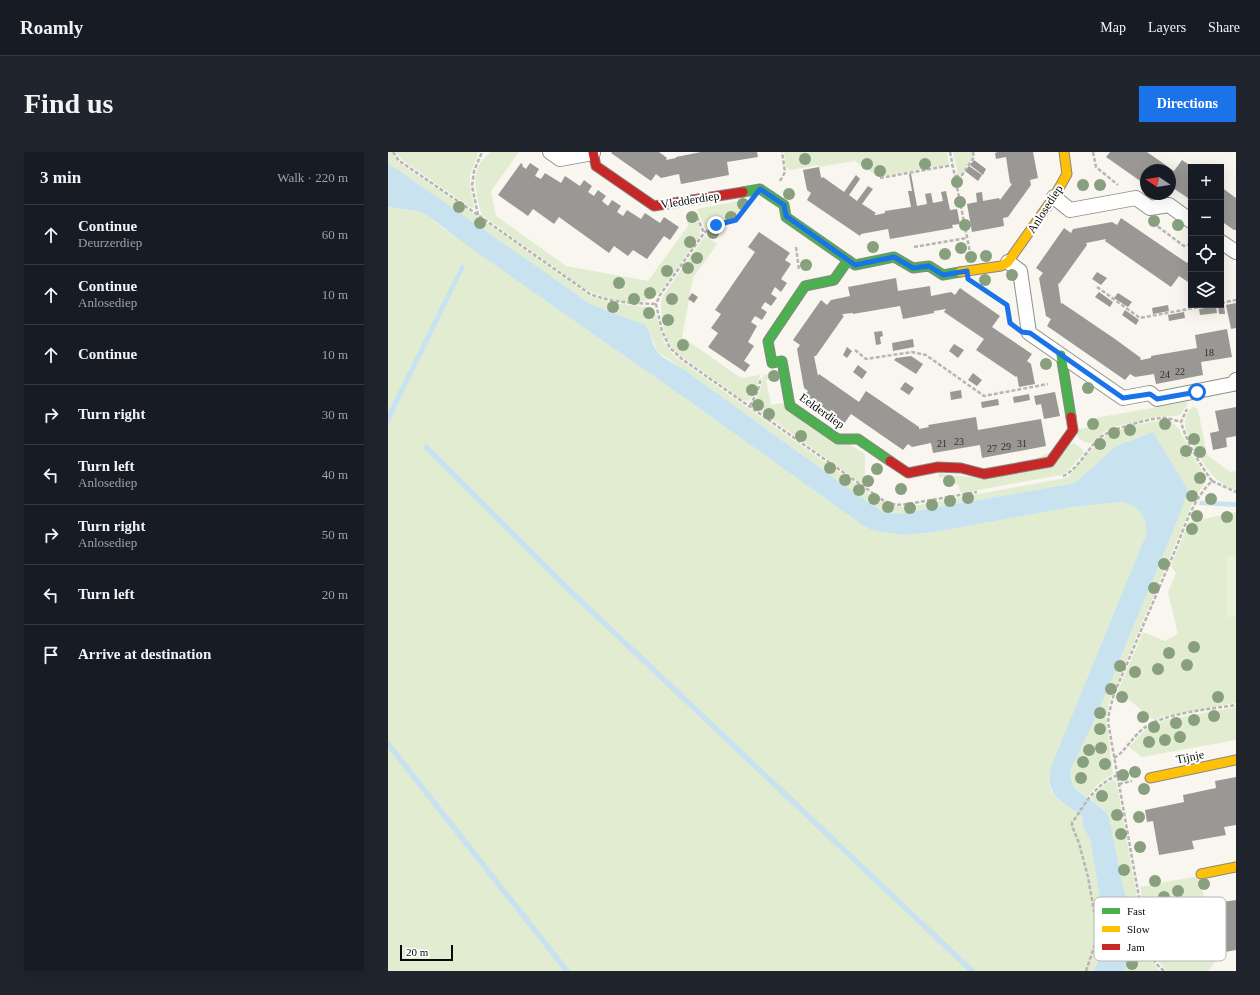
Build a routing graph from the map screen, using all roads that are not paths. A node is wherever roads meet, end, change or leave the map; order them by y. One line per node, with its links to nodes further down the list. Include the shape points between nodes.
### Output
1 (550, 152): 3 (street, Vledderdiep, via 560,159)
2 (1064, 152): 4 (street, Anlosediep, via 1068,174)
3 (593, 153): 8 (street, Vledderdiep, via 596,166 654,206 760,189 784,205 786,216)
4 (1054, 197): 5 (street, via 1070,210 1136,198 1150,208 1169,205); 9 (street, Anlosediep)
5 (1188, 219)
6 (1224, 244): 7 (street)
7 (1236, 252)
8 (848, 260): 9 (street, via 855,265 894,257 913,268 929,266 943,275 1001,266); 10 (street, Eelderdiep, via 834,280 805,286 768,341 772,363 782,361 790,406 838,439 858,439 908,473 938,467 961,468 984,474 1050,462 1073,430)
9 (1008, 262): 10 (street, via 1020,272 1030,333)
10 (1061, 355): 11 (street, via 1123,398 1150,394 1157,399 1233,384)
11 (1236, 380)
12 (1236, 760): 13 (street, Tijnje)
13 (1150, 778)
14 (1236, 867): 15 (street)
15 (1200, 874)

